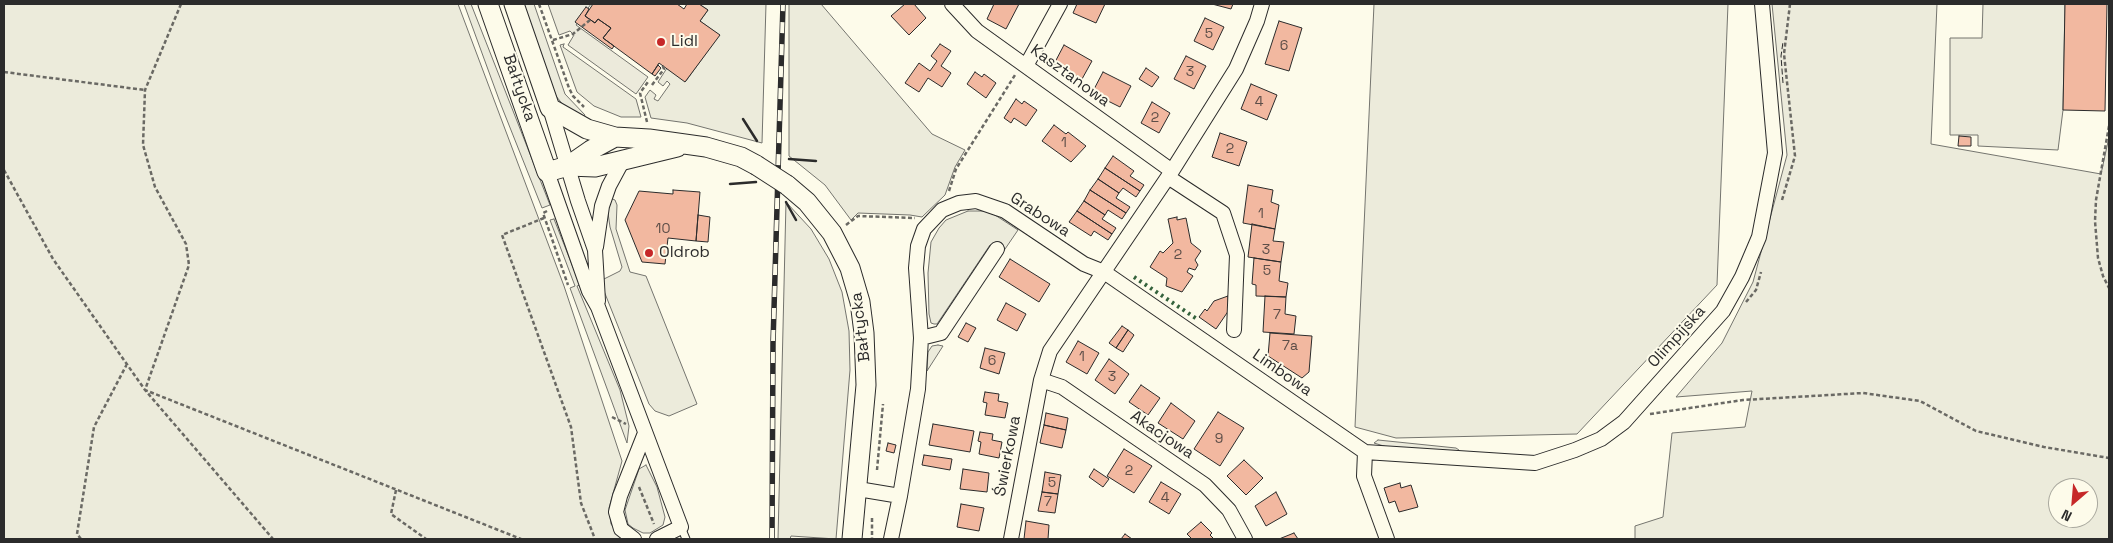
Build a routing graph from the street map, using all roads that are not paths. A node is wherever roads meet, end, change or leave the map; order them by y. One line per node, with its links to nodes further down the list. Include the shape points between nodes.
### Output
1 (488, 4): 13 (main road, Bałtycka)
2 (514, 4): 8 (main road, Bałtycka)
3 (952, 4): 7 (street, Kasztanowa, via 977,31)
4 (1060, 4): 7 (street)
5 (1262, 4): 14 (street, via 1258,21 1236,69)
6 (1762, 4): 23 (street, Olimpijska, via 1775,153 1759,237 1723,312 1624,422 1601,439 1575,450 1535,463)
7 (1025, 64): 14 (street, Kasztanowa)
8 (550, 108): 9 (main road, Bałtycka, via 587,129); 12 (street, Bałtycka)
9 (615, 138): 10 (main road, Bałtycka, via 649,138); 12 (main road)
10 (688, 145): 11 (main road, Bałtycka); 24 (main road, Bałtycka, bridge, via 724,152 756,165 787,185 807,202 832,233 846,259 859,297 864,333 866,384)
11 (623, 160): 12 (main road, Bałtycka, via 595,167); 16 (street, Bałtycka, via 604,198)
12 (568, 166): 13 (main road, Bałtycka); 16 (street, Bałtycka)
13 (547, 172): 18 (street, Bałtycka)
14 (1170, 174): 17 (street); 19 (street, Kasztanowa, via 1223,213 1237,255)
15 (997, 249): 20 (street, via 941,333)
16 (595, 250): 18 (street, Bałtycka)
17 (1104, 272): 20 (street, Grabowa, via 1084,264 1005,210 976,201 959,203 942,210 930,222 918,246 916,268); 21 (street, via 1050,350); 23 (street, Limbowa)
18 (598, 307): 22 (street, Bałtycka)
19 (1234, 330)
20 (921, 338): 25 (street, Grabowa, via 918,389)
21 (1041, 380): 31 (street, Świerkowa); 32 (street, Akacjowa, via 1062,387 1205,485 1229,510)
22 (645, 433): 26 (street, Bałtycka); 27 (street, via 616,512 621,529)
23 (1365, 452): 33 (street, via 1364,476)
24 (858, 489): 25 (street); 29 (main road, Bałtycka)
25 (900, 496): 30 (street, Grabowa)
26 (683, 533): 28 (street, Bałtycka)
27 (634, 539)
28 (658, 539)
29 (852, 539)
30 (891, 539)
31 (1011, 539)
32 (1245, 539)
33 (1387, 539)

